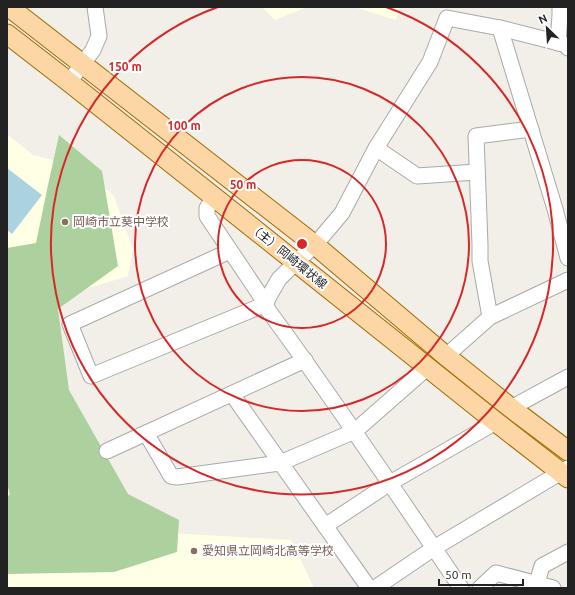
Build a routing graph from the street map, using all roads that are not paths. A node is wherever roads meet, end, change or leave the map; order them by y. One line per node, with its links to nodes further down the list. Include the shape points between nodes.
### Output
1 (9, 7): 8 (main road, （主）岡崎環状線)
2 (96, 7): 8 (street, via 99,36)
3 (561, 7): 4 (street); 7 (street)
4 (568, 8)
5 (500, 28): 7 (street); 10 (street); 11 (street, via 447,18 430,62)
6 (7, 34): 9 (main road, （主）岡崎環状線)
7 (563, 45)
8 (83, 64): 9 (street); 14 (main road, （主）岡崎環状線)
9 (69, 82): 13 (main road, （主）岡崎環状線)
10 (531, 129): 12 (street, via 476,136); 16 (street)
11 (376, 148): 12 (street, via 417,176); 14 (street, via 342,213)
12 (477, 172): 20 (street, via 480,261)
13 (214, 197): 15 (street, via 207,216); 17 (main road, （主）岡崎環状線)
14 (315, 245): 17 (street); 21 (main road, （主）岡崎環状線)
15 (230, 251): 19 (street); 19 (street, via 70,324 91,376)
16 (568, 258)
17 (296, 262): 19 (street, via 279,279); 23 (main road, （主）岡崎環状線)
18 (568, 280): 20 (street)
19 (266, 304): 22 (street)
20 (490, 317): 21 (street)
21 (446, 356): 26 (main road, （主）岡崎環状線)
22 (305, 360): 25 (street); 28 (street)
23 (428, 367): 27 (main road, （主）岡崎環状線); 28 (street)
24 (568, 377): 26 (street)
25 (232, 394): 29 (street); 32 (street)
26 (511, 408): 31 (main road, （主）岡崎環状線)
27 (496, 422): 33 (main road, （主）岡崎環状線); 34 (street)
28 (355, 431): 32 (street); 34 (street)
29 (146, 433): 30 (street); 32 (street, via 171,476)
30 (107, 451)
31 (568, 451)
32 (280, 463): 35 (street)
33 (566, 473): 36 (street)
34 (390, 483): 35 (street); 36 (street)
35 (325, 526): 39 (street)
36 (434, 548): 40 (street); 41 (street)
37 (568, 552): 38 (street, via 542,566)
38 (537, 583): 42 (street, via 496,573); 43 (street)
39 (368, 588)
40 (375, 588)
41 (461, 588)
42 (480, 588)
43 (553, 588)

